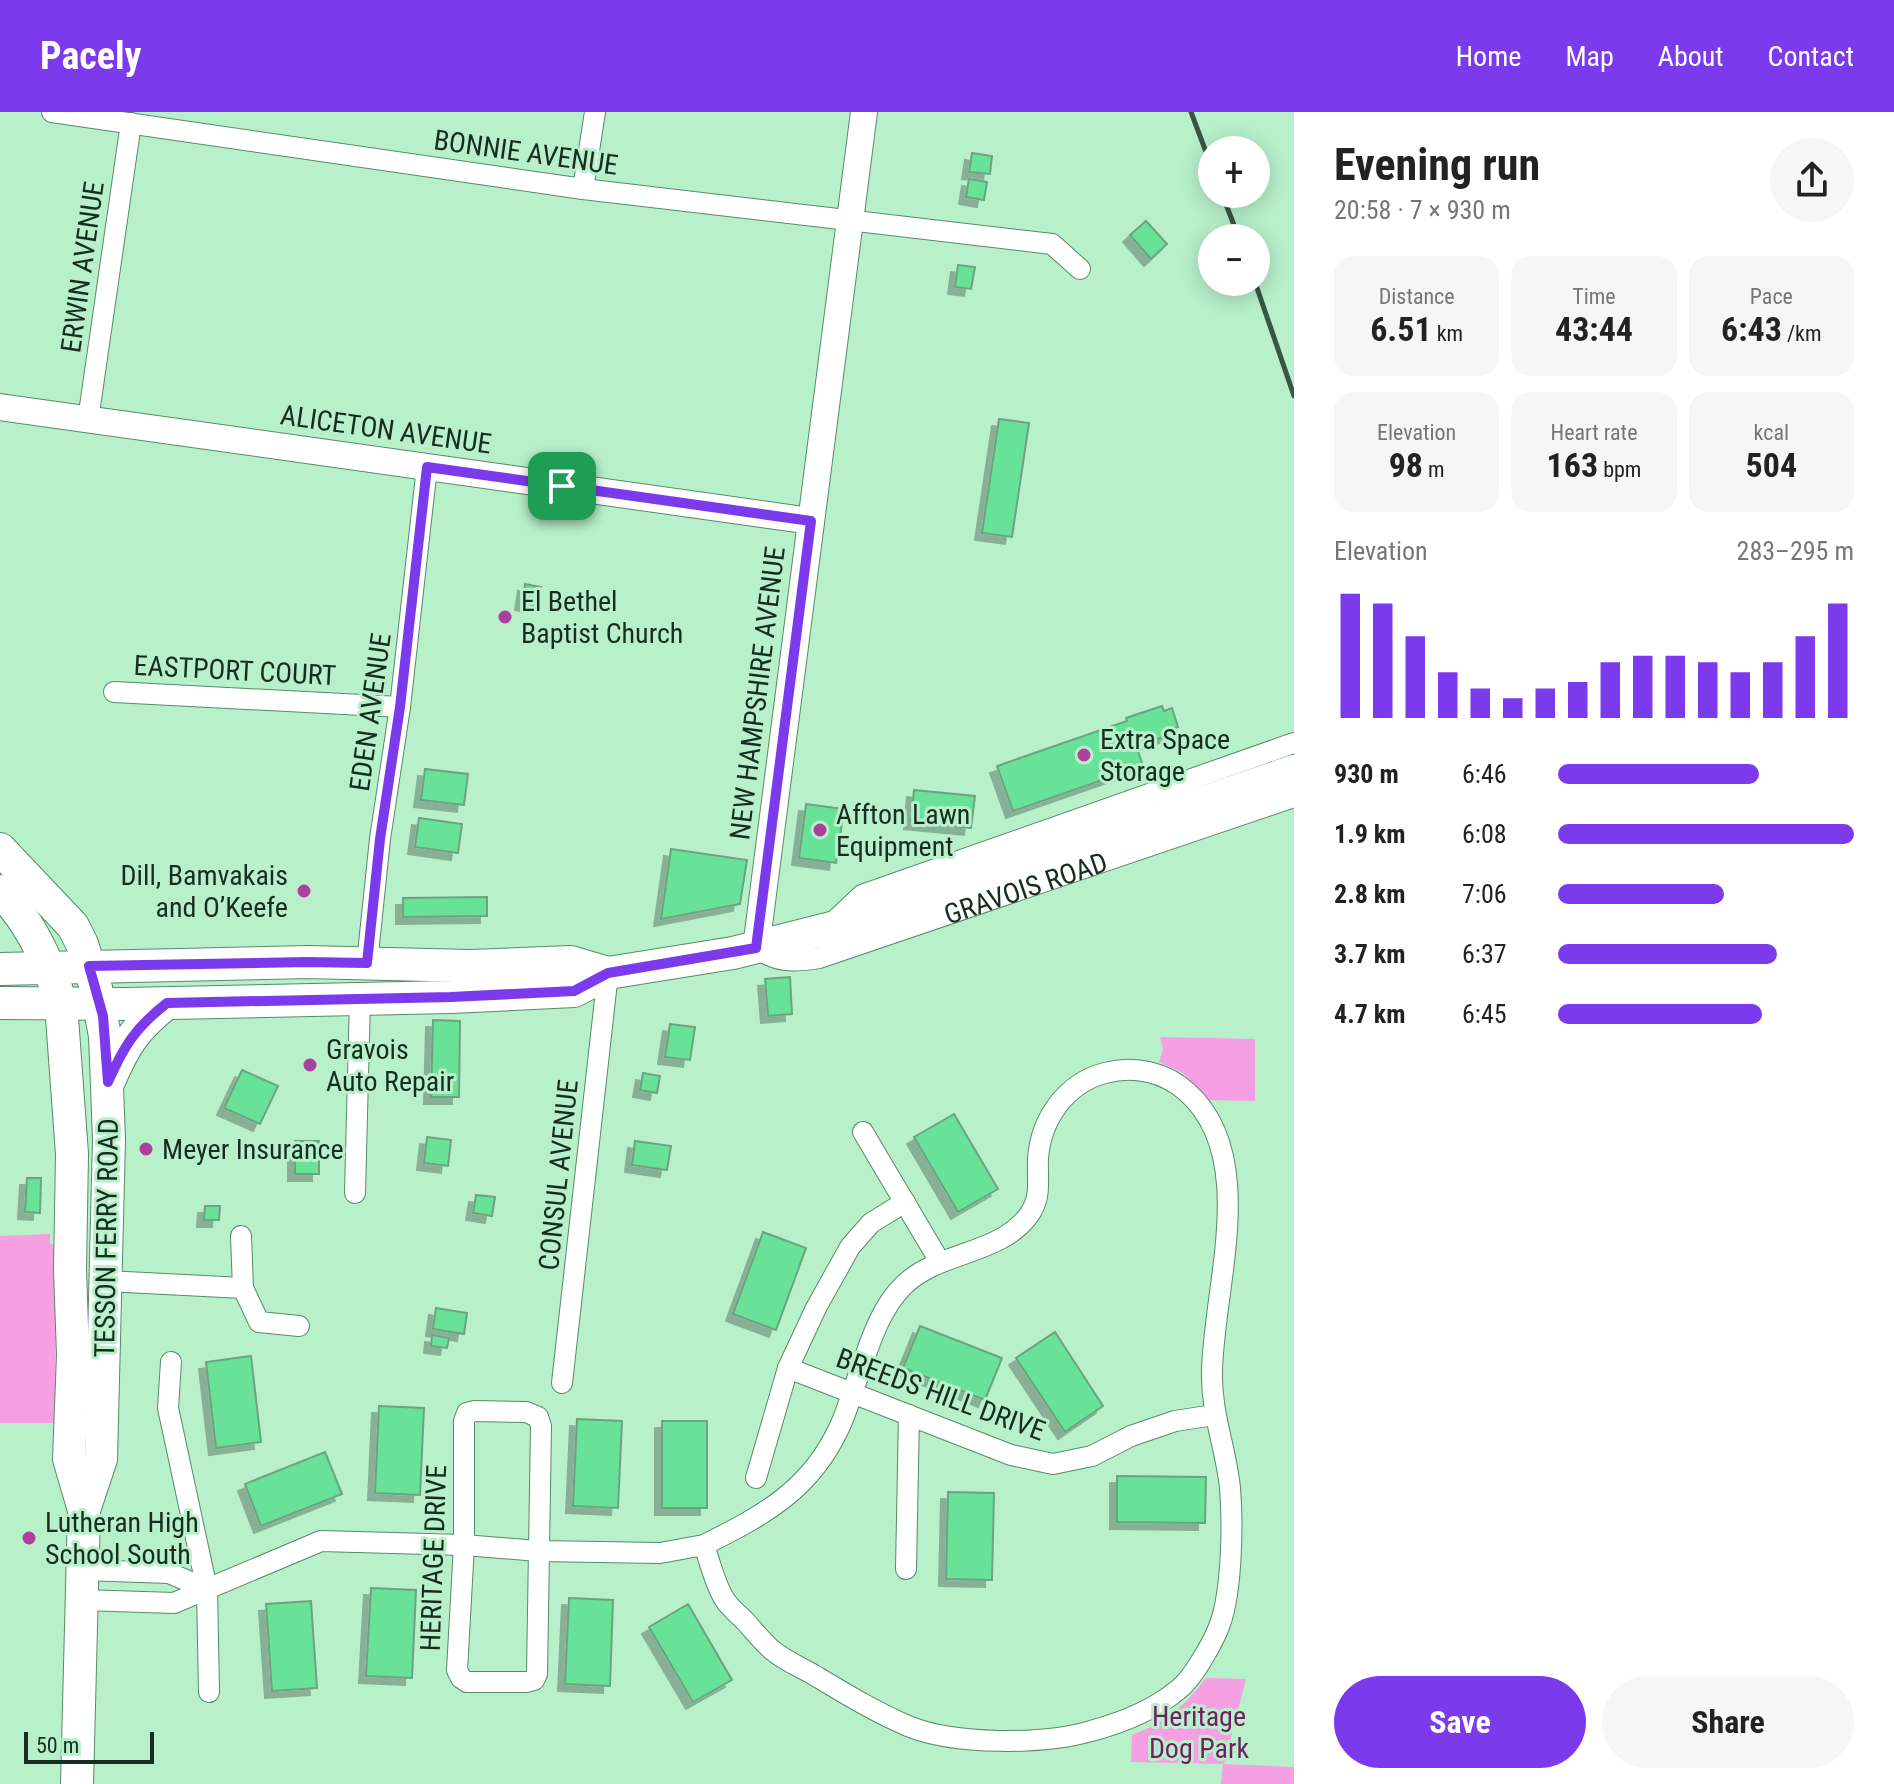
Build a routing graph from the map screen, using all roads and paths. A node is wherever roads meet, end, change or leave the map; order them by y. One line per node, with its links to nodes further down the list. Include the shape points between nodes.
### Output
1 (52, 112): 4 (street, BONNIE AVENUE)
2 (595, 112): 5 (street)
3 (864, 112): 6 (street, NEW HAMPSHIRE AVENUE)
4 (131, 123): 5 (street, BONNIE AVENUE); 9 (street, ERWIN AVENUE)
5 (583, 189): 6 (street, BONNIE AVENUE)
6 (850, 219): 7 (street, BONNIE AVENUE, via 1052,244); 11 (street, NEW HAMPSHIRE AVENUE)
7 (1080, 269)
8 (0, 407): 9 (street, ALICETON AVENUE)
9 (88, 420): 10 (street, ALICETON AVENUE)
10 (427, 467): 11 (street, ALICETON AVENUE); 13 (street, EDEN AVENUE)
11 (811, 521): 20 (street, NEW HAMPSHIRE AVENUE)
12 (114, 692): 13 (street, EASTPORT COURT)
13 (400, 707): 21 (street, EDEN AVENUE)
14 (1294, 743): 19 (street, GRAVOIS ROAD, via 862,895)
15 (1294, 771): 19 (main road, GRAVOIS ROAD)
16 (1294, 797): 20 (street, GRAVOIS ROAD, via 819,958 772,959)
17 (0, 849): 22 (main road, TESSON FERRY ROAD, via 73,926)
18 (0, 891): 23 (main road, TESSON FERRY ROAD, via 25,920)
19 (823, 932): 20 (main road, GRAVOIS ROAD)
20 (756, 948): 25 (main road, GRAVOIS ROAD)
21 (367, 963): 22 (main road, GRAVOIS ROAD); 25 (main road, GRAVOIS ROAD, via 571,962)
22 (89, 966): 23 (main road, GRAVOIS ROAD); 30 (main road, TESSON FERRY ROAD)
23 (48, 967): 24 (main road, GRAVOIS ROAD); 29 (main road, TESSON FERRY ROAD)
24 (0, 969)
25 (608, 973): 26 (main road, GRAVOIS ROAD, via 574,991); 42 (street, CONSUL AVENUE)
26 (360, 998): 28 (main road, GRAVOIS ROAD); 33 (street)
27 (0, 1003): 29 (main road, GRAVOIS ROAD)
28 (167, 1003): 30 (main road, GRAVOIS ROAD); 31 (main road, via 136,1030)
29 (61, 1004): 30 (main road, GRAVOIS ROAD); 47 (main road, TESSON FERRY ROAD, via 72,1154 69,1459)
30 (100, 1004): 31 (main road, TESSON FERRY ROAD)
31 (108, 1082): 37 (main road, TESSON FERRY ROAD)
32 (863, 1132): 34 (street)
33 (355, 1193)
34 (905, 1202): 36 (street); 41 (street, via 871,1223 850,1247)
35 (241, 1236): 38 (street)
36 (940, 1262): 43 (street, via 904,1285 885,1309); 45 (street, via 1017,1231 1034,1209 1041,1132 1067,1092 1124,1069 1157,1073 1177,1083 1214,1125 1222,1153 1227,1251 1212,1371)
37 (106, 1281): 38 (street); 47 (main road, TESSON FERRY ROAD, via 101,1459)
38 (243, 1288): 39 (street, via 259,1322)
39 (299, 1326)
40 (171, 1362): 53 (street, via 168,1408)
41 (788, 1368): 43 (street, BREEDS HILL DRIVE); 46 (street)
42 (562, 1383)
43 (852, 1393): 44 (street, BREEDS HILL DRIVE); 49 (street, via 821,1462 802,1485 762,1516)
44 (909, 1415): 45 (street, BREEDS HILL DRIVE, via 1011,1455 1053,1464 1092,1456 1175,1421); 51 (street)
45 (1214, 1415): 49 (street, via 1230,1486 1229,1565 1221,1623 1181,1688 1141,1713 1075,1735 958,1739 912,1728 863,1704 773,1651 724,1599)
46 (756, 1478)
47 (84, 1510): 52 (main road, TESSON FERRY ROAD)
48 (464, 1545): 50 (street); 50 (street, HERITAGE DRIVE, via 457,1670 467,1682 534,1680); 50 (street, HERITAGE DRIVE, via 467,1413 526,1412 538,1417 541,1426); 53 (street, via 321,1541)
49 (704, 1545): 50 (street, via 660,1553)
50 (538, 1551)
51 (906, 1569)
52 (82, 1585): 53 (street, via 169,1573); 53 (street, via 174,1603); 55 (main road, TESSON FERRY ROAD)
53 (207, 1589): 54 (street)
54 (209, 1692)
55 (77, 1784)

